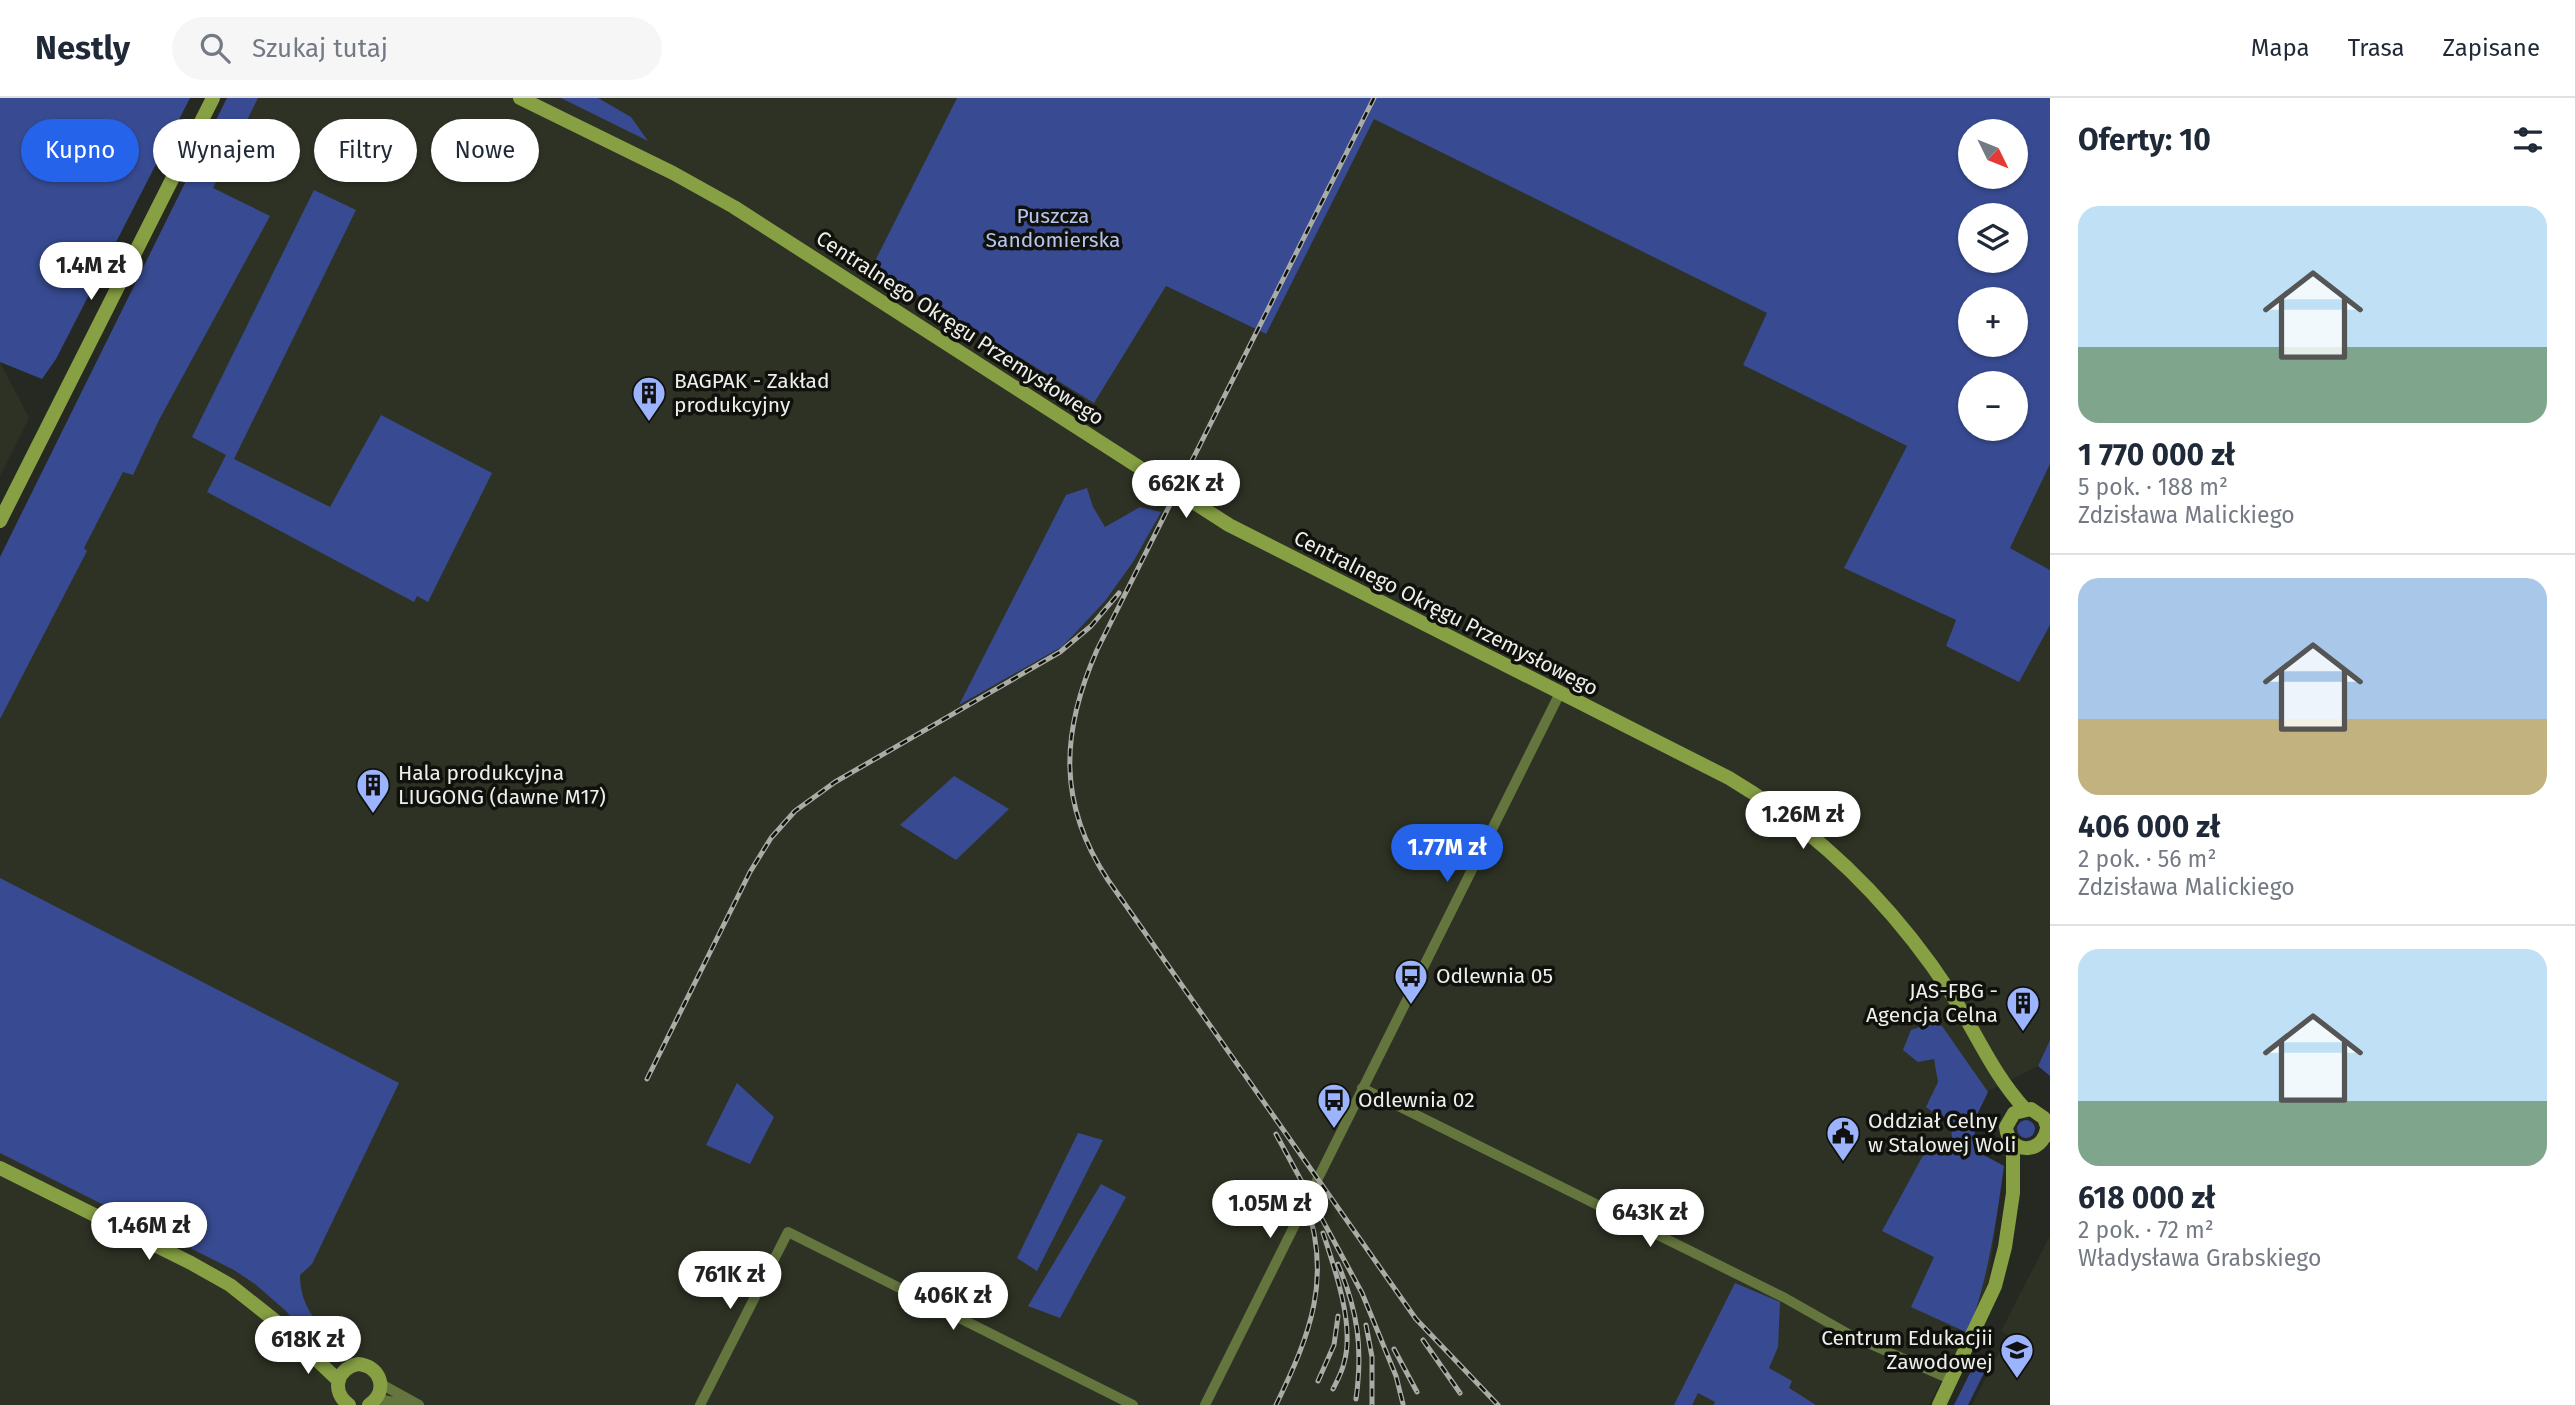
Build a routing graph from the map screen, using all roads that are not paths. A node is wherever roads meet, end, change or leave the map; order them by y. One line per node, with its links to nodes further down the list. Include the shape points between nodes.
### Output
1 (213, 98): 3 (street)
2 (520, 98): 4 (street, Centralnego Okręgu Przemysłowego, via 734,207 1229,526)
3 (0, 522)
4 (1560, 693): 5 (street, Centralnego Okręgu Przemysłowego, via 1729,778 1815,838 1905,928 1962,1010); 6 (street)
5 (1995, 1069): 7 (street, Centralnego Okręgu Przemysłowego); 8 (street, Centralnego Okręgu Przemysłowego)
6 (1362, 1088): 17 (street, via 1786,1298 1852,1336); 23 (street)
7 (2025, 1109): 8 (street); 9 (street, via 2040,1114)
8 (2010, 1117): 10 (street, via 2007,1132)
9 (2048, 1132): 11 (street)
10 (2013, 1144): 11 (street); 13 (street)
11 (2039, 1148): 13 (street)
12 (0, 1167): 14 (street, via 213,1275 252,1300)
13 (2013, 1193): 17 (street, via 1995,1286)
14 (305, 1347): 15 (street); 16 (street)
15 (348, 1367): 16 (street); 18 (street, via 358,1364 377,1372)
16 (338, 1380): 19 (street, via 339,1394)
17 (1952, 1380): 24 (street)
18 (376, 1396): 20 (street)
19 (348, 1405)
20 (416, 1405)
21 (700, 1405): 22 (street, via 788,1232)
22 (1133, 1405)
23 (1205, 1405)
24 (1939, 1405)

